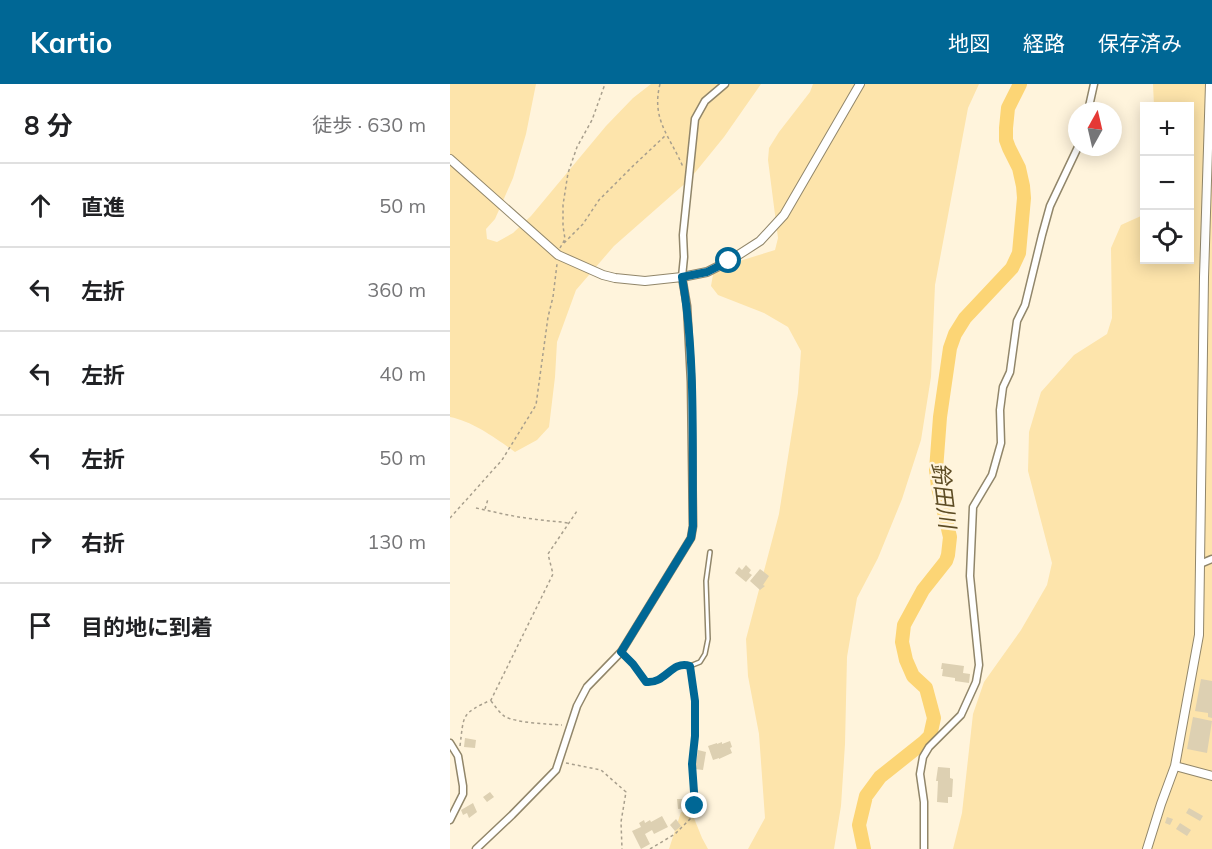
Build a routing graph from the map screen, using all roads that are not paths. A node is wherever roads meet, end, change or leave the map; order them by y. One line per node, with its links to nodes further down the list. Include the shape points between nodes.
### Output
1 (725, 84): 8 (street, via 705,101 695,119)
2 (860, 84): 8 (street, via 784,215 760,241 729,261 707,272)
3 (1094, 84): 5 (street)
4 (1210, 84): 11 (street)
5 (1090, 102)
6 (1074, 156): 18 (street, via 1041,235 1025,305 1017,321 1011,372 1004,387 1001,443 992,475 973,507 970,576 979,665 961,715 923,756 920,774)
7 (450, 159): 8 (street, via 555,253 615,278 645,281)
8 (682, 277): 12 (street, via 691,382 693,526 691,538)
9 (710, 552): 12 (lane, via 706,581 708,639 700,662 678,665 654,683 646,682)
10 (1212, 559): 11 (street)
11 (1200, 564): 14 (street, via 1199,635)
12 (621, 652): 17 (street, via 587,687 556,770)
13 (450, 743): 16 (street, via 458,759 463,786)
14 (1175, 766): 15 (street); 19 (street)
15 (1212, 776)
16 (450, 820)
17 (476, 849)
18 (924, 849)
19 (1147, 849)

